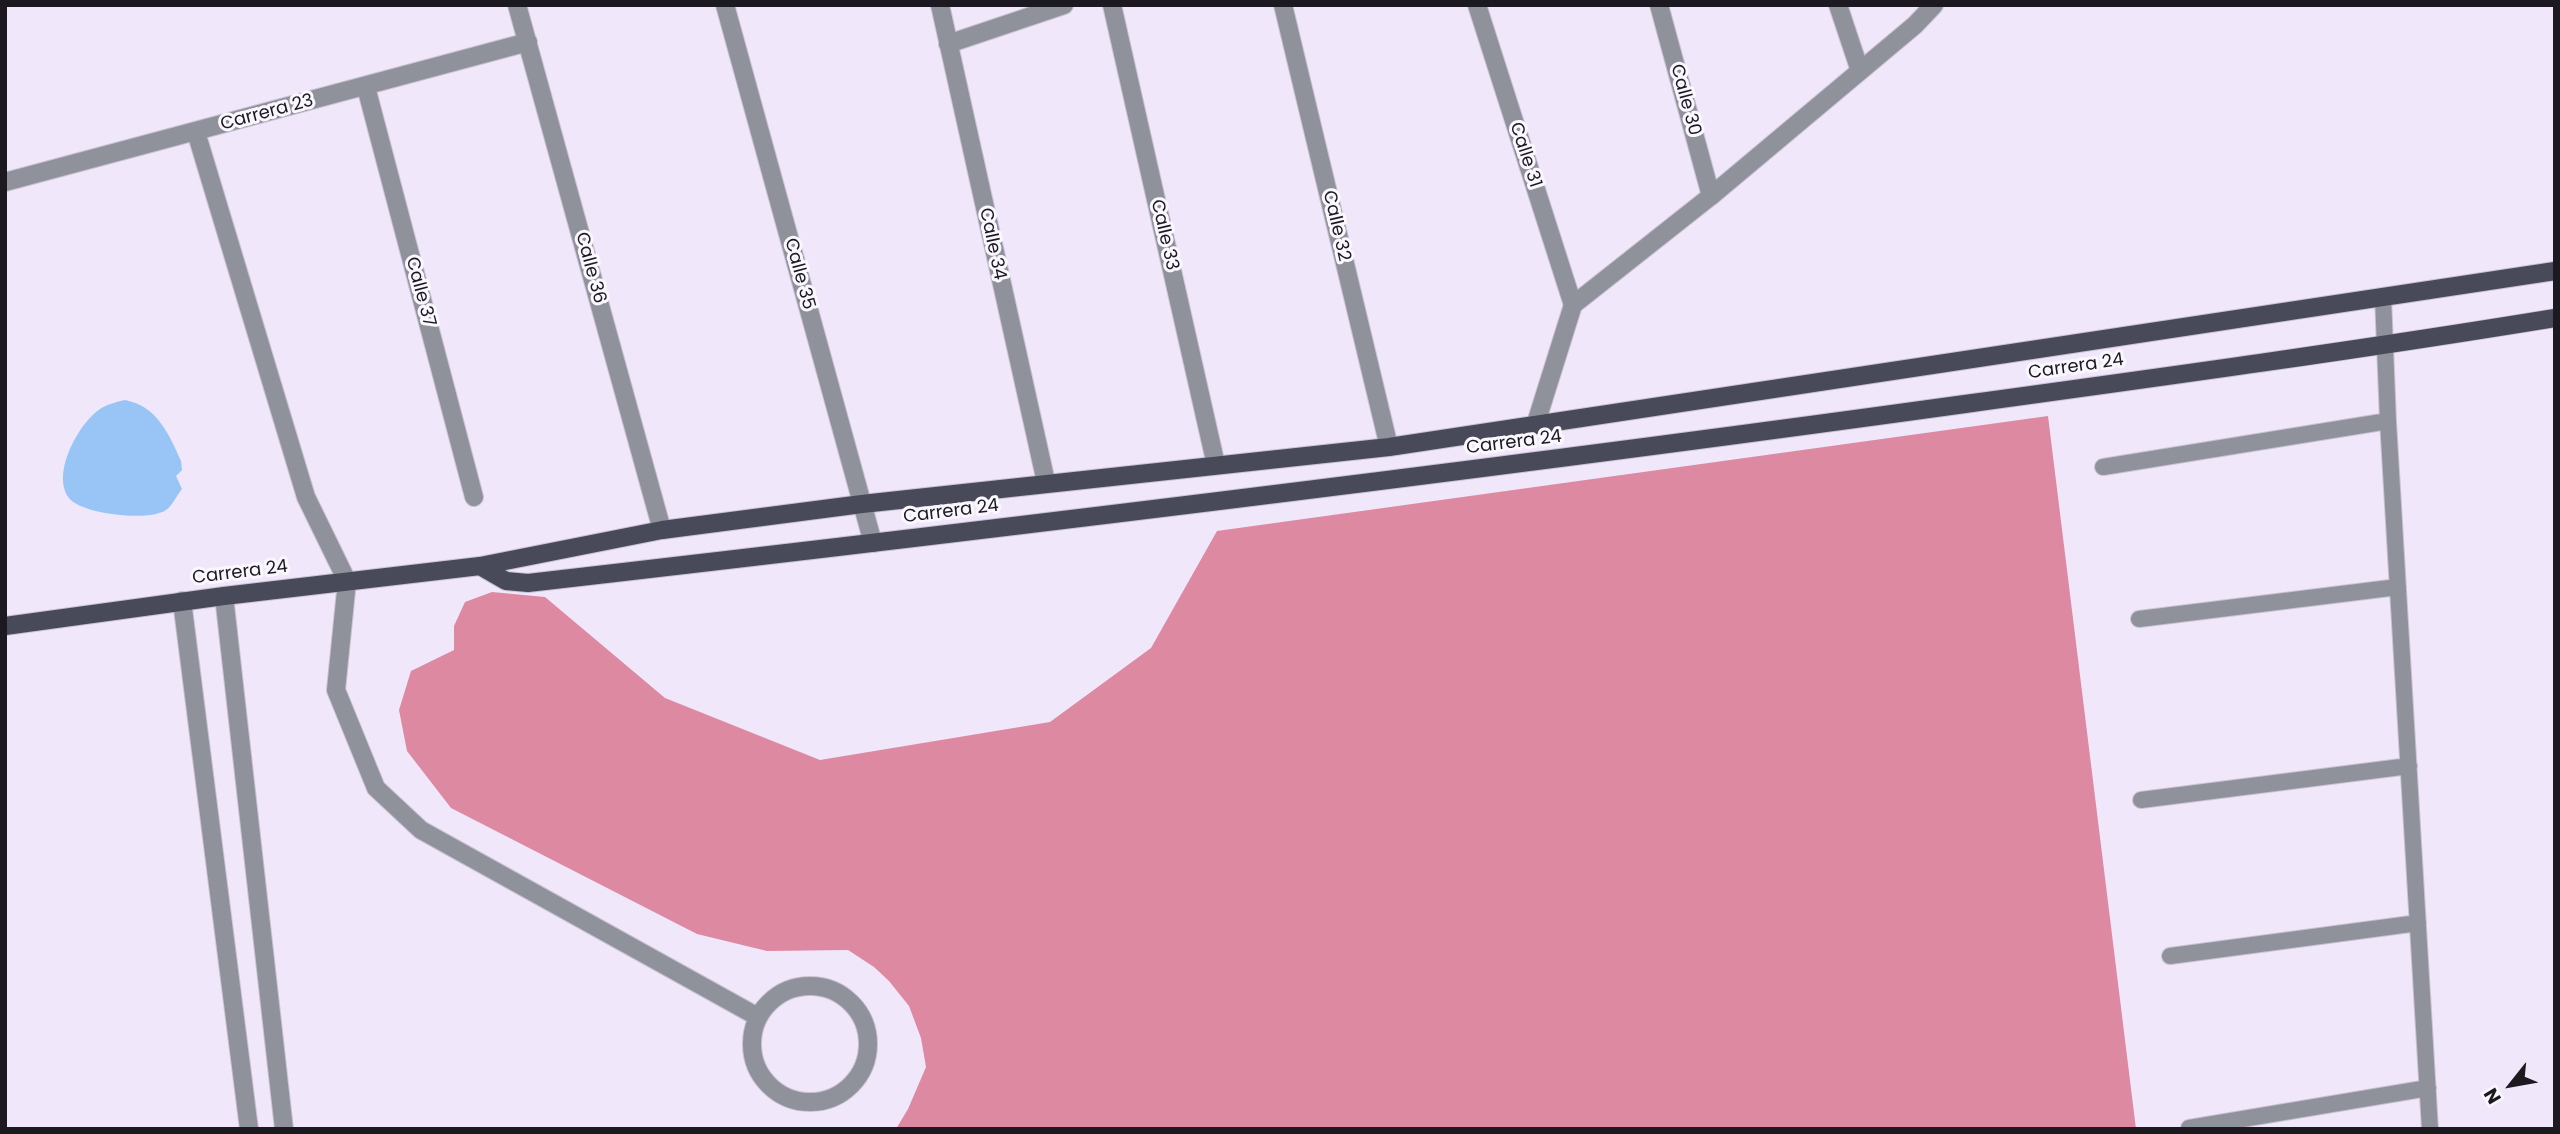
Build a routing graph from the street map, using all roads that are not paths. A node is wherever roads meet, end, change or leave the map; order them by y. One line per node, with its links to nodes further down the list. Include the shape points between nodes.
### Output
1 (517, 5): 11 (street, Calle 36)
2 (725, 5): 30 (street, Calle 35)
3 (940, 5): 12 (street, Calle 34)
4 (1064, 5): 12 (street)
5 (1112, 5): 26 (street, Calle 33)
6 (1283, 5): 25 (street, Calle 32)
7 (1478, 5): 20 (street, Calle 31)
8 (1659, 5): 17 (street, Calle 30)
9 (1838, 5): 13 (street)
10 (1934, 5): 13 (street)
11 (528, 43): 14 (street, Carrera 23); 31 (street, Calle 36)
12 (948, 44): 28 (street, Calle 34)
13 (1860, 71): 17 (street)
14 (366, 87): 15 (street, Carrera 23); 29 (street, Calle 37)
15 (196, 132): 16 (street, Carrera 23); 34 (street, via 306,497)
16 (5, 182)
17 (1711, 196): 20 (street)
18 (2555, 271): 19 (main road, Carrera 24)
19 (2384, 297): 22 (lane); 24 (main road, Carrera 24)
20 (1573, 305): 24 (street)
21 (2555, 318): 22 (main road, Carrera 24)
22 (2385, 346): 23 (lane); 32 (main road, Carrera 24, via 1635,450)
23 (2388, 421): 27 (lane); 35 (lane)
24 (1536, 424): 25 (main road, Carrera 24)
25 (1389, 447): 26 (main road, Carrera 24)
26 (1216, 465): 28 (main road, Carrera 24)
27 (2103, 467)
28 (1045, 482): 30 (main road, Carrera 24)
29 (474, 497)
30 (862, 504): 31 (main road, Carrera 24); 32 (street, Calle 35)
31 (662, 530): 33 (main road, Carrera 24)
32 (873, 543): 33 (main road, Carrera 24, via 528,583 506,581)
33 (480, 566): 34 (main road, Carrera 24)
34 (347, 581): 36 (main road, Carrera 24); 44 (street, via 336,690 376,788 421,830)
35 (2398, 587): 38 (lane); 40 (lane)
36 (224, 596): 37 (main road, Carrera 24); 48 (street)
37 (182, 601): 39 (main road, Carrera 24); 47 (street)
38 (2139, 619)
39 (5, 626)
40 (2409, 766): 41 (lane); 42 (lane)
41 (2141, 800)
42 (2418, 923): 43 (lane); 45 (lane)
43 (2170, 956)
44 (758, 1017): 44 (street, via 754,1057 761,1076 775,1090 813,1102 841,1092 862,1070 867,1034 851,1002 836,992 801,986 783,992)
45 (2428, 1088): 46 (lane); 49 (lane)
46 (2189, 1128)
47 (248, 1129)
48 (284, 1129)
49 (2430, 1129)

